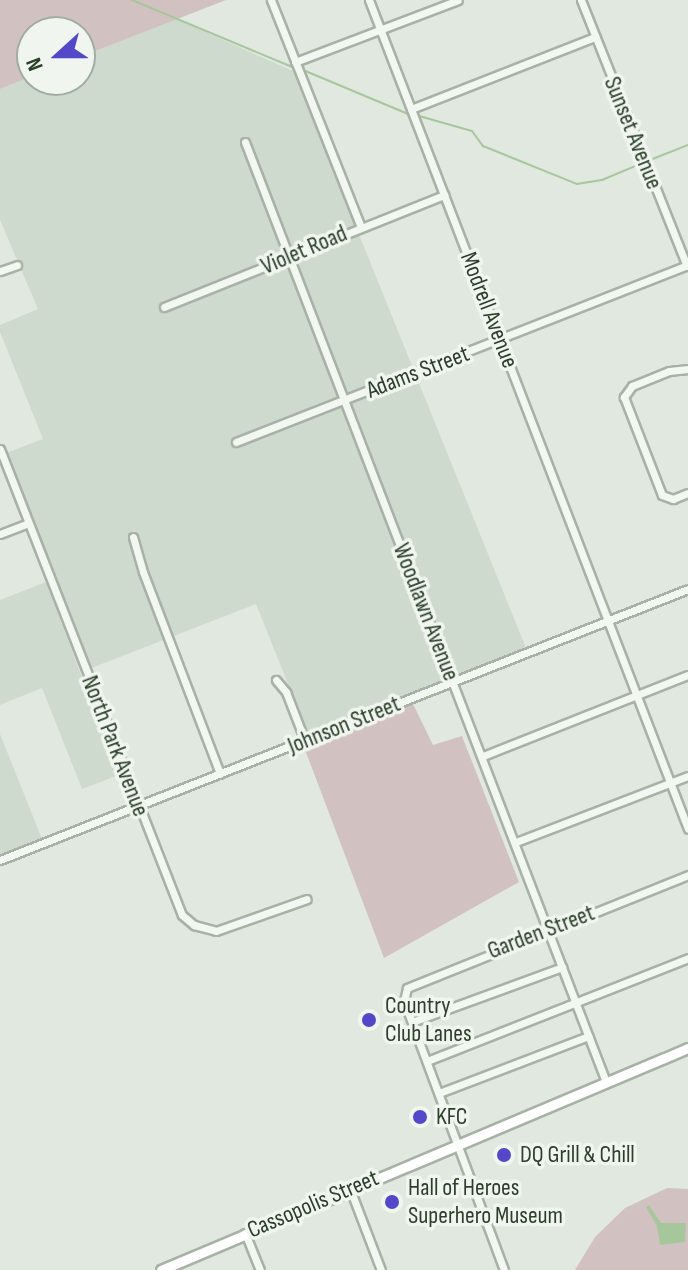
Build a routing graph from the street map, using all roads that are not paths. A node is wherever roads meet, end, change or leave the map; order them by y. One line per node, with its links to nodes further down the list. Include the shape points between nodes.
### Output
1 (271, 0): 7 (street)
2 (369, 0): 5 (street, Modrell Avenue)
3 (458, 0): 5 (street)
4 (581, 0): 6 (street, Sunset Avenue)
5 (380, 30): 7 (street); 8 (street, Modrell Avenue)
6 (595, 37): 8 (street); 14 (street, Sunset Avenue)
7 (295, 62): 11 (street)
8 (411, 109): 10 (street, Modrell Avenue)
9 (245, 142): 12 (street, Woodlawn Avenue)
10 (444, 195): 11 (street, Violet Road); 17 (street, Modrell Avenue)
11 (361, 227): 12 (street, Violet Road)
12 (288, 256): 16 (street, Violet Road); 19 (street, Woodlawn Avenue)
13 (17, 265): 15 (street)
14 (688, 265): 17 (street, Adams Street)
15 (0, 271)
16 (164, 307)
17 (500, 339): 19 (street, Adams Street); 27 (street, Modrell Avenue)
18 (688, 369): 22 (street, via 632,386 624,397 662,495)
19 (346, 399): 20 (street, Adams Street); 30 (street, Woodlawn Avenue)
20 (236, 442)
21 (0, 449): 23 (street, North Park Avenue)
22 (687, 495)
23 (28, 523): 24 (street); 37 (street, North Park Avenue)
24 (0, 534)
25 (133, 537): 34 (street)
26 (688, 589): 27 (street, Johnson Street)
27 (609, 621): 30 (street, Johnson Street); 31 (street, Modrell Avenue)
28 (688, 675): 31 (street)
29 (276, 680): 32 (street)
30 (453, 682): 32 (street, Johnson Street); 33 (street, Woodlawn Avenue)
31 (636, 695): 33 (street); 36 (street, Modrell Avenue)
32 (305, 741): 34 (street, Johnson Street)
33 (483, 756): 39 (street, Woodlawn Avenue)
34 (220, 774): 37 (street, Johnson Street)
35 (688, 776): 36 (street)
36 (670, 783): 38 (street, Modrell Avenue); 39 (street)
37 (138, 807): 40 (street, Johnson Street); 42 (street, North Park Avenue, via 172,894 194,925 216,931)
38 (688, 829)
39 (516, 842): 43 (street, Woodlawn Avenue)
40 (0, 860)
41 (688, 875): 43 (street, Garden Street)
42 (307, 899)
43 (548, 928): 45 (street, Woodlawn Avenue); 47 (street, Garden Street, via 407,988 404,1001)
44 (688, 958): 46 (street)
45 (562, 967): 46 (street, Woodlawn Avenue); 47 (street)
46 (575, 1002): 48 (street, Woodlawn Avenue); 50 (street)
47 (412, 1022): 50 (street)
48 (588, 1036): 51 (street, Woodlawn Avenue); 52 (street)
49 (688, 1048): 51 (main road, Cassopolis Street)
50 (427, 1061): 52 (street)
51 (606, 1082): 53 (main road, Cassopolis Street)
52 (439, 1093): 53 (street)
53 (458, 1144): 54 (main road, Cassopolis Street); 59 (street)
54 (350, 1189): 55 (main road, Cassopolis Street); 58 (street)
55 (245, 1233): 56 (main road, Cassopolis Street); 57 (street)
56 (161, 1270)
57 (260, 1270)
58 (381, 1270)
59 (504, 1270)

